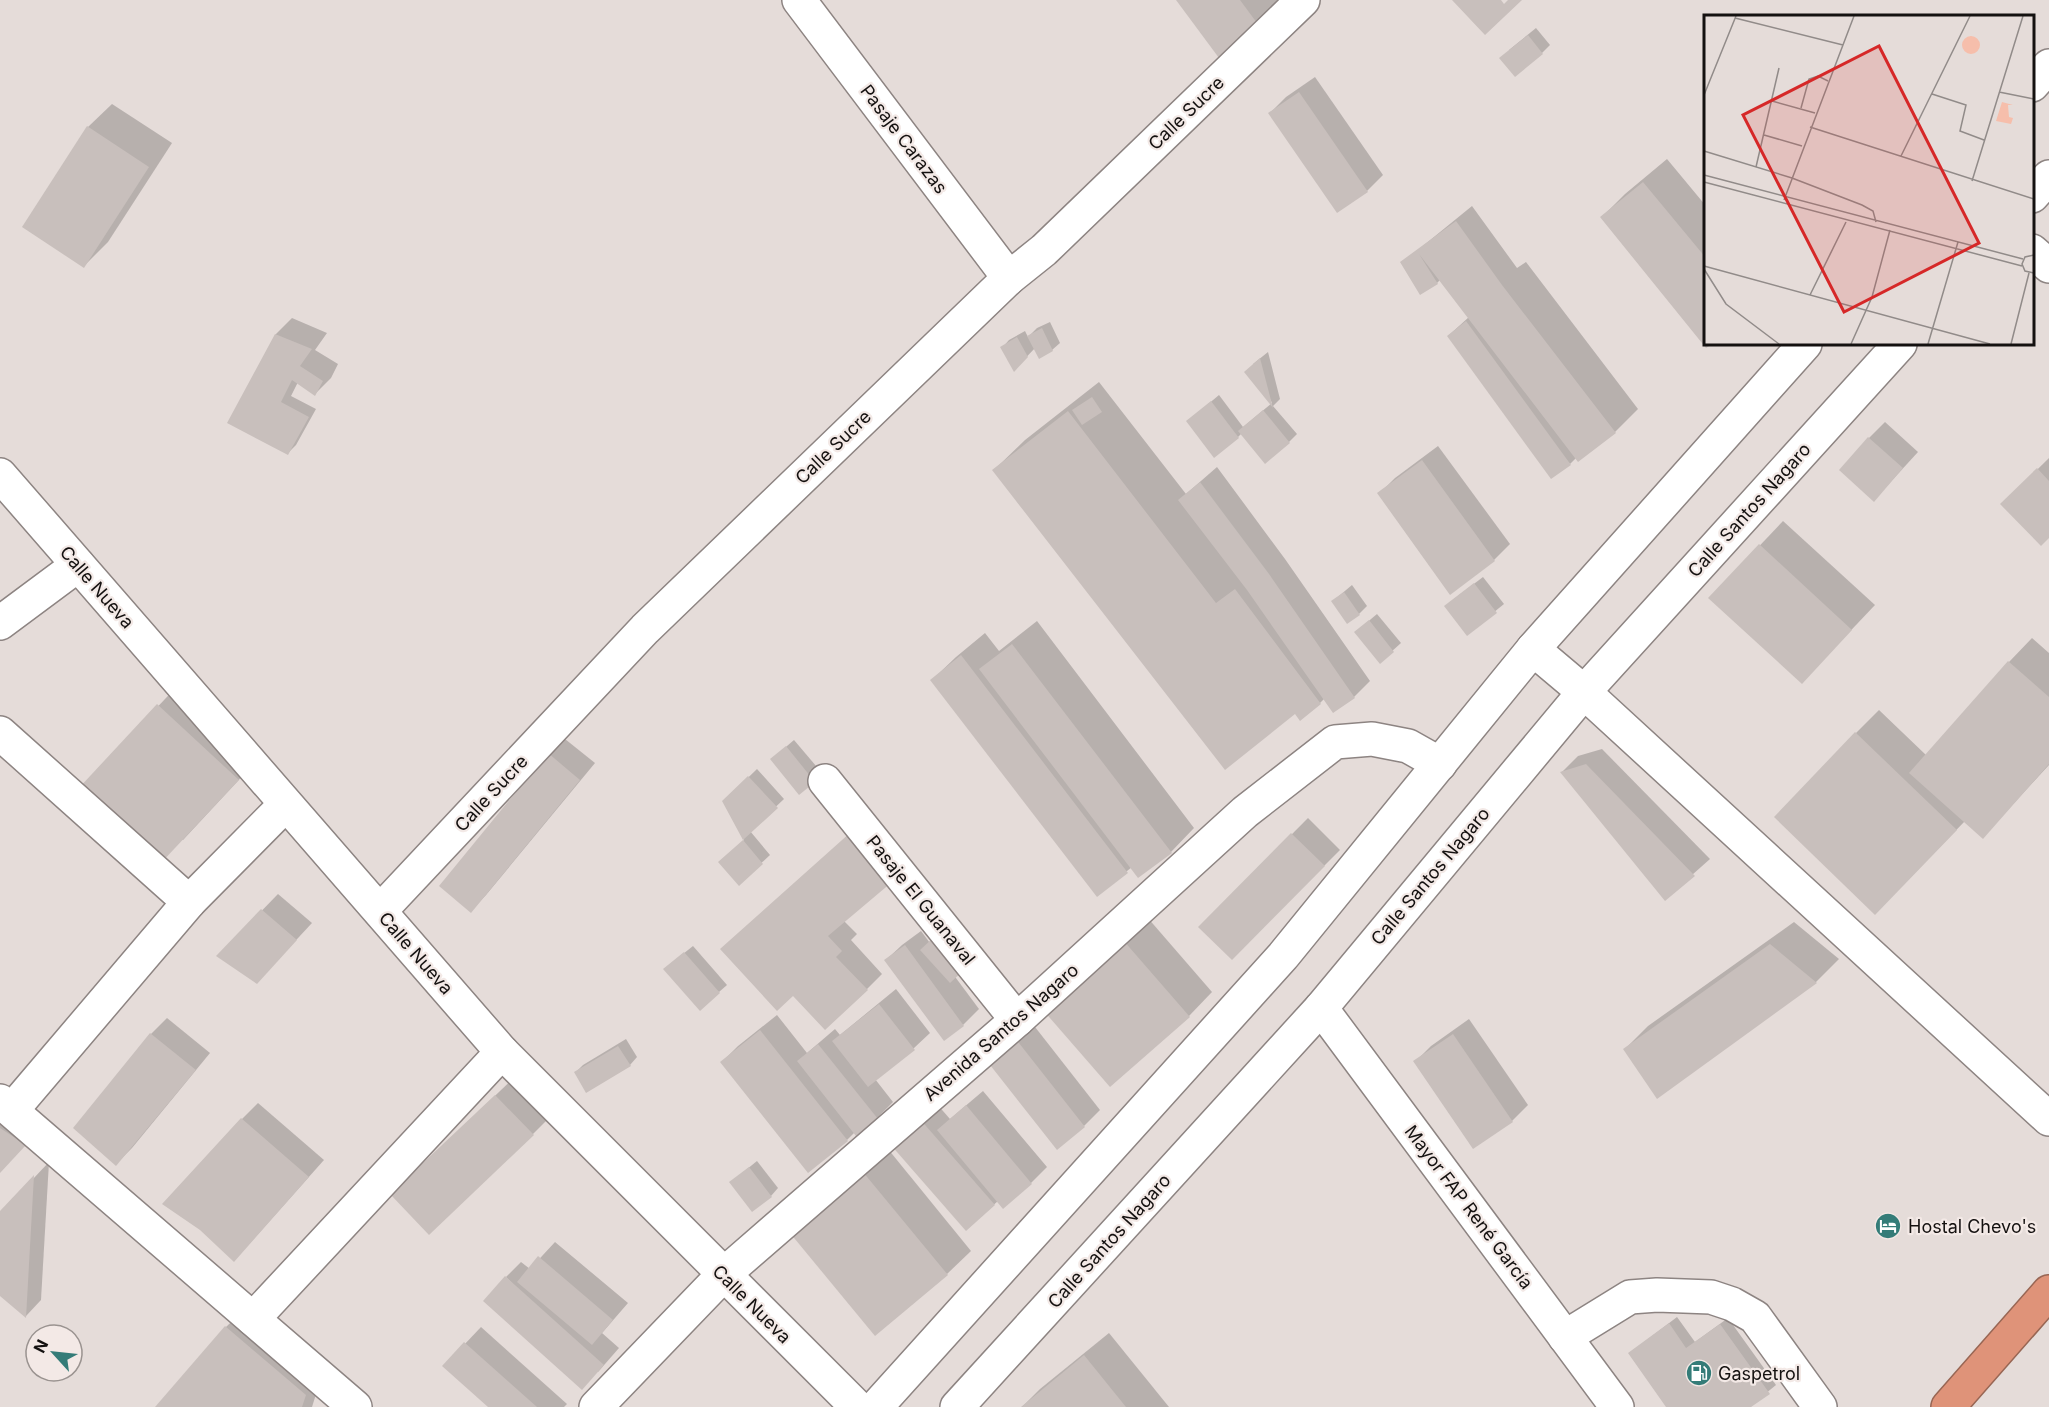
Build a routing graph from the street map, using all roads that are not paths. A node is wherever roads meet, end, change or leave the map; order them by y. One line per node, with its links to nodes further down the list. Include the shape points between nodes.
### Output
1 (799, 0): 9 (street, Pasaje Carazas)
2 (1303, 0): 9 (street, Calle Sucre, via 1044,250)
3 (2049, 66): 4 (street)
4 (2034, 82)
5 (2049, 177): 6 (street)
6 (2034, 194)
7 (2034, 253): 8 (street)
8 (2049, 266)
9 (1009, 278): 22 (street, Calle Sucre, via 645,629)
10 (1804, 345): 15 (street)
11 (1899, 345): 16 (street, Calle Santos Nagaro)
12 (0, 476): 13 (street, Calle Nueva)
13 (78, 565): 14 (street); 20 (street, Calle Nueva)
14 (0, 623)
15 (1533, 649): 16 (street); 18 (street)
16 (1584, 692): 23 (street, Calle Santos Nagaro); 27 (street)
17 (0, 733): 21 (street)
18 (1440, 764): 24 (street, Avenida Santos Nagaro, via 1408,746 1372,739 1335,742 1245,812); 36 (street, via 1283,956)
19 (825, 781): 24 (street, Pasaje El Guanaval)
20 (285, 804): 21 (street); 22 (street, Calle Nueva)
21 (189, 902): 26 (street)
22 (380, 911): 25 (street, Calle Nueva)
23 (1321, 1008): 31 (street, Mayor FAP René García); 37 (street, Calle Santos Nagaro)
24 (1017, 1020): 28 (street, Avenida Santos Nagaro)
25 (502, 1052): 28 (street, Calle Nueva); 30 (street)
26 (6, 1106): 30 (street)
27 (2049, 1119)
28 (723, 1275): 34 (street, Avenida Santos Nagaro); 35 (street, Calle Nueva)
29 (2049, 1292): 39 (highway)
30 (253, 1319): 33 (street)
31 (1565, 1337): 32 (street, via 1630,1297 1711,1297 1755,1317); 38 (street, Mayor FAP René García)
32 (1809, 1403)
33 (355, 1407)
34 (596, 1407)
35 (857, 1407)
36 (876, 1407)
37 (957, 1407)
38 (1617, 1407)
39 (1948, 1407)

